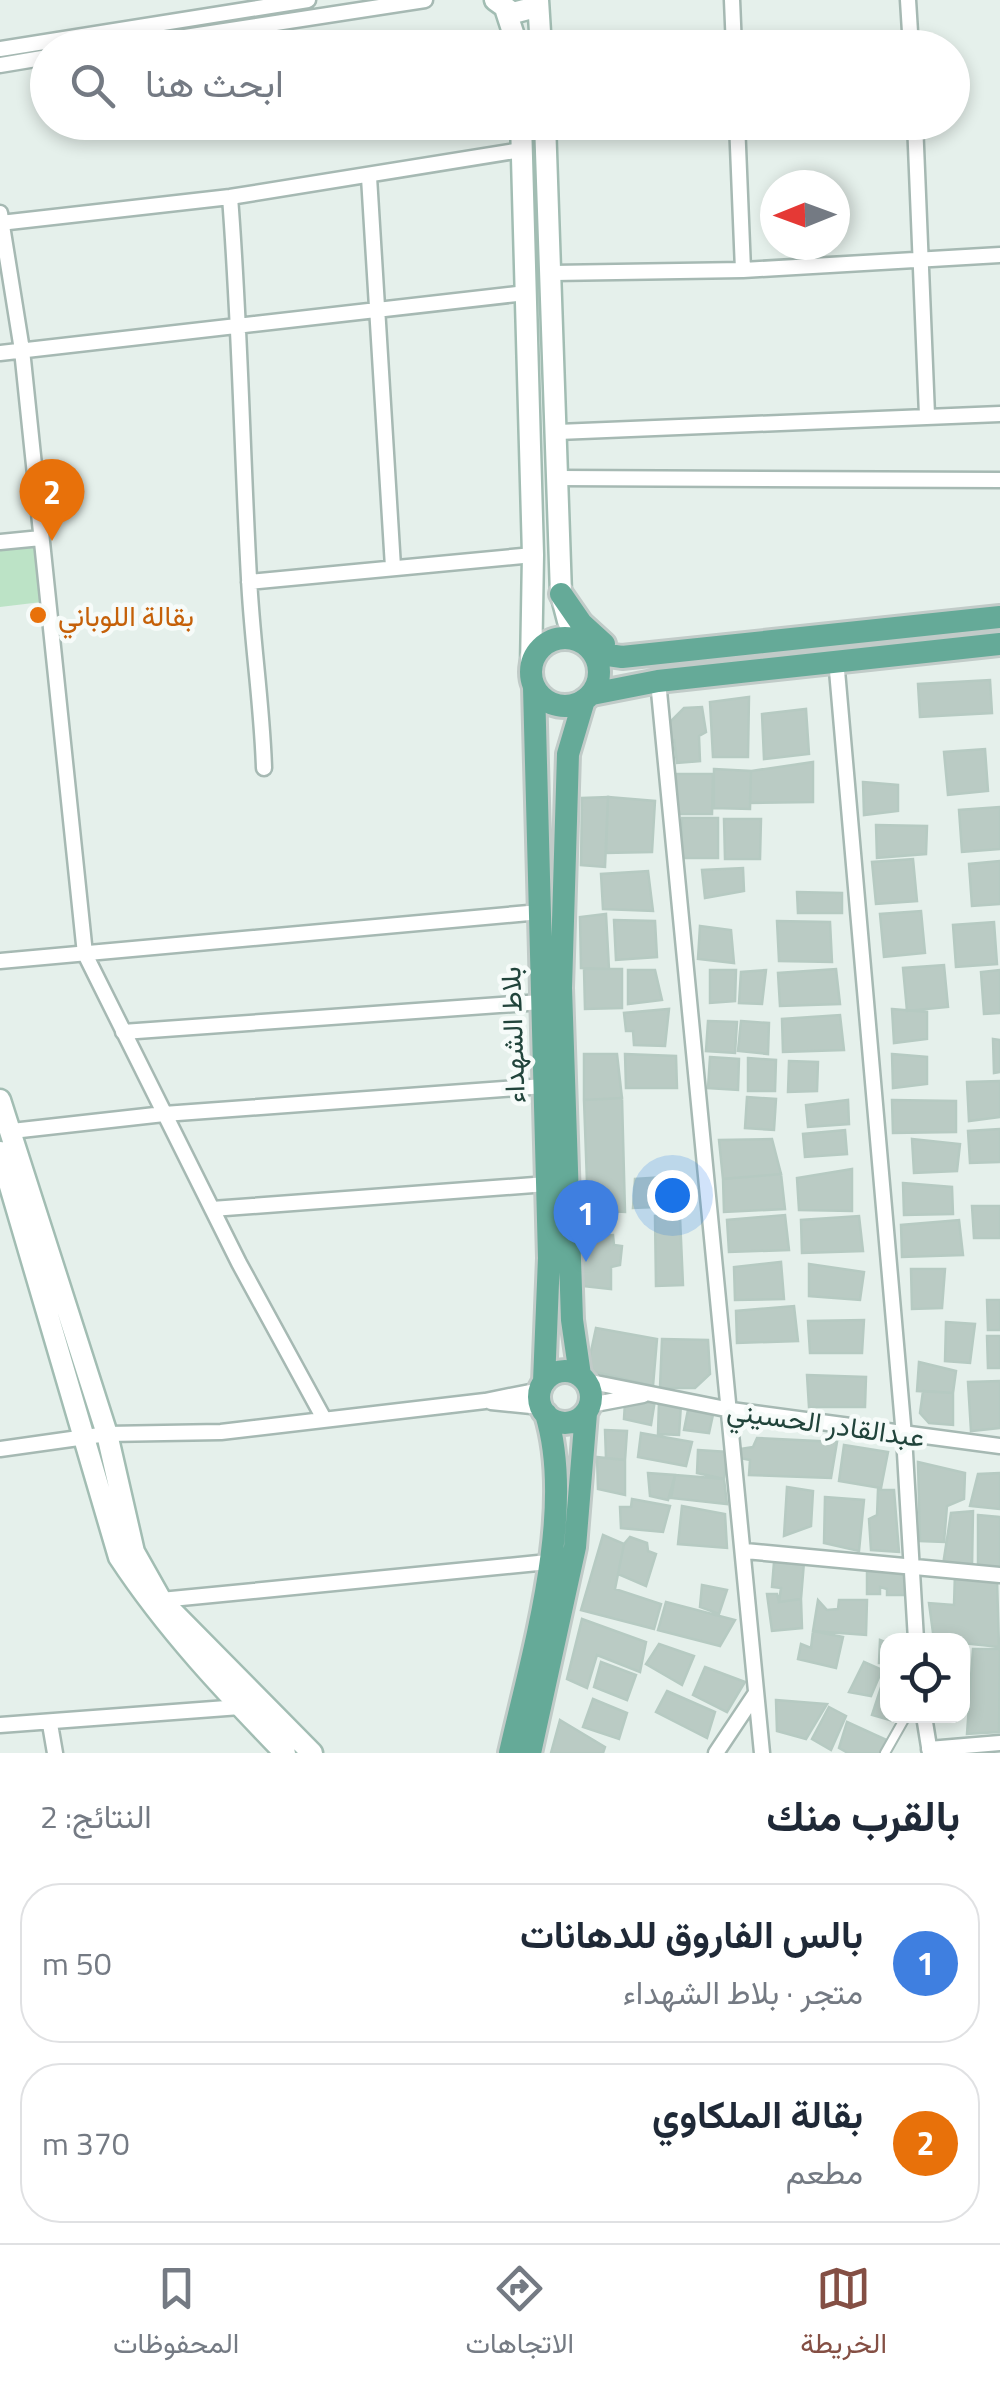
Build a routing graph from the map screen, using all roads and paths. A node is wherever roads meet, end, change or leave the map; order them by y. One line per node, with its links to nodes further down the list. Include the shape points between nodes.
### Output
1 (185, 0): 8 (street)
2 (308, 0): 8 (street)
3 (424, 0): 10 (street)
4 (537, 0): 7 (main road, via 520,12); 12 (main road)
5 (732, 0): 13 (street)
6 (908, 0): 14 (street)
7 (496, 4): 11 (main road)
8 (187, 18): 9 (street)
9 (115, 30)
10 (229, 30)
11 (509, 30)
12 (539, 30)
13 (733, 30)
14 (910, 30)
15 (30, 44): 16 (street)
16 (0, 49)
17 (30, 61): 18 (street)
18 (0, 65)
19 (522, 140): 23 (main road, بلاط الشهداء)
20 (546, 140): 30 (main road)
21 (738, 140): 29 (street)
22 (916, 140): 28 (street)
23 (522, 150): 24 (street); 31 (main road, بلاط الشهداء)
24 (368, 177): 25 (street); 32 (street)
25 (230, 196): 26 (street); 33 (street)
26 (1, 219): 34 (street)
27 (1000, 255): 28 (street)
28 (922, 262): 29 (street); 37 (street)
29 (743, 270): 30 (street)
30 (554, 273): 38 (main road)
31 (526, 294): 32 (street); 43 (main road, بلاط الشهداء)
32 (378, 309): 33 (street); 44 (street)
33 (240, 326): 34 (street); 45 (street)
34 (22, 350): 35 (street); 41 (street)
35 (0, 353)
36 (1000, 414): 37 (street)
37 (926, 415): 38 (street)
38 (558, 432): 39 (main road)
39 (558, 478): 40 (street); 46 (main road)
40 (1000, 480)
41 (41, 538): 42 (street); 60 (street)
42 (0, 542)
43 (533, 555): 44 (street); 52 (main road, بلاط الشهداء)
44 (393, 567): 45 (street)
45 (249, 582): 58 (street)
46 (561, 594): 49 (main road, via 568,621); 50 (main road, via 593,636)
47 (1000, 617): 50 (main road)
48 (1000, 644): 51 (main road)
49 (588, 648): 50 (main road); 52 (main road, via 564,638 546,644); 55 (main road, via 599,669)
50 (622, 657): 54 (main road)
51 (836, 659): 53 (main road); 78 (street)
52 (533, 678): 55 (main road, via 556,705); 56 (main road, بلاط الشهداء)
53 (658, 681): 54 (main road); 75 (street)
54 (624, 686): 55 (main road)
55 (588, 697): 57 (main road, بلاط الشهداء)
56 (538, 728): 57 (main road); 59 (main road, بلاط الشهداء)
57 (571, 734): 71 (main road, بلاط الشهداء, via 561,1029 572,1320)
58 (264, 768)
59 (540, 912): 60 (street); 62 (main road, بلاط الشهداء)
60 (85, 954): 61 (street); 63 (street)
61 (0, 961)
62 (541, 1002): 63 (street); 64 (main road, بلاط الشهداء)
63 (123, 1032): 66 (street)
64 (544, 1086): 66 (street); 69 (main road, بلاط الشهداء)
65 (0, 1100): 67 (main road)
66 (164, 1114): 67 (street); 70 (street)
67 (12, 1130): 77 (main road)
68 (0, 1152): 79 (main road)
69 (547, 1184): 70 (street); 73 (main road, بلاط الشهداء)
70 (212, 1209): 76 (street)
71 (583, 1378): 72 (street, عبدالقادر الحسيني); 73 (main road, via 556,1372); 74 (main road, بلاط الشهداء)
72 (653, 1394): 74 (street, عبدالقادر الحسيني); 75 (street, عبدالقادر الحسيني)
73 (543, 1398): 74 (main road, via 571,1422); 76 (street); 83 (main road, بلاط الشهداء, via 558,1472)
74 (588, 1409): 100 (main road, via 575,1547)
75 (731, 1410): 78 (street, عبدالقادر الحسيني); 82 (street)
76 (322, 1417): 77 (street, via 221,1432)
77 (108, 1434): 79 (street); 86 (main road, via 134,1552)
78 (904, 1436): 80 (street, عبدالقادر الحسيني); 84 (street)
79 (84, 1438): 81 (street); 89 (main road, via 119,1557 152,1607)
80 (1000, 1446)
81 (0, 1449)
82 (746, 1551): 84 (street); 88 (street)
83 (548, 1562): 86 (street); 99 (main road, بلاط الشهداء)
84 (910, 1565): 85 (street); 87 (street)
85 (1000, 1574)
86 (161, 1600): 98 (main road)
87 (915, 1633)
88 (756, 1692): 101 (street); 102 (street)
89 (240, 1706): 92 (street); 97 (main road)
90 (902, 1723): 103 (lane)
91 (925, 1723): 95 (street)
92 (50, 1724): 93 (street); 96 (street)
93 (0, 1725)
94 (1000, 1743): 95 (street)
95 (929, 1751)
96 (56, 1753)
97 (285, 1753)
98 (312, 1753)
99 (510, 1753)
100 (530, 1753)
101 (716, 1753)
102 (762, 1753)
103 (885, 1753)

